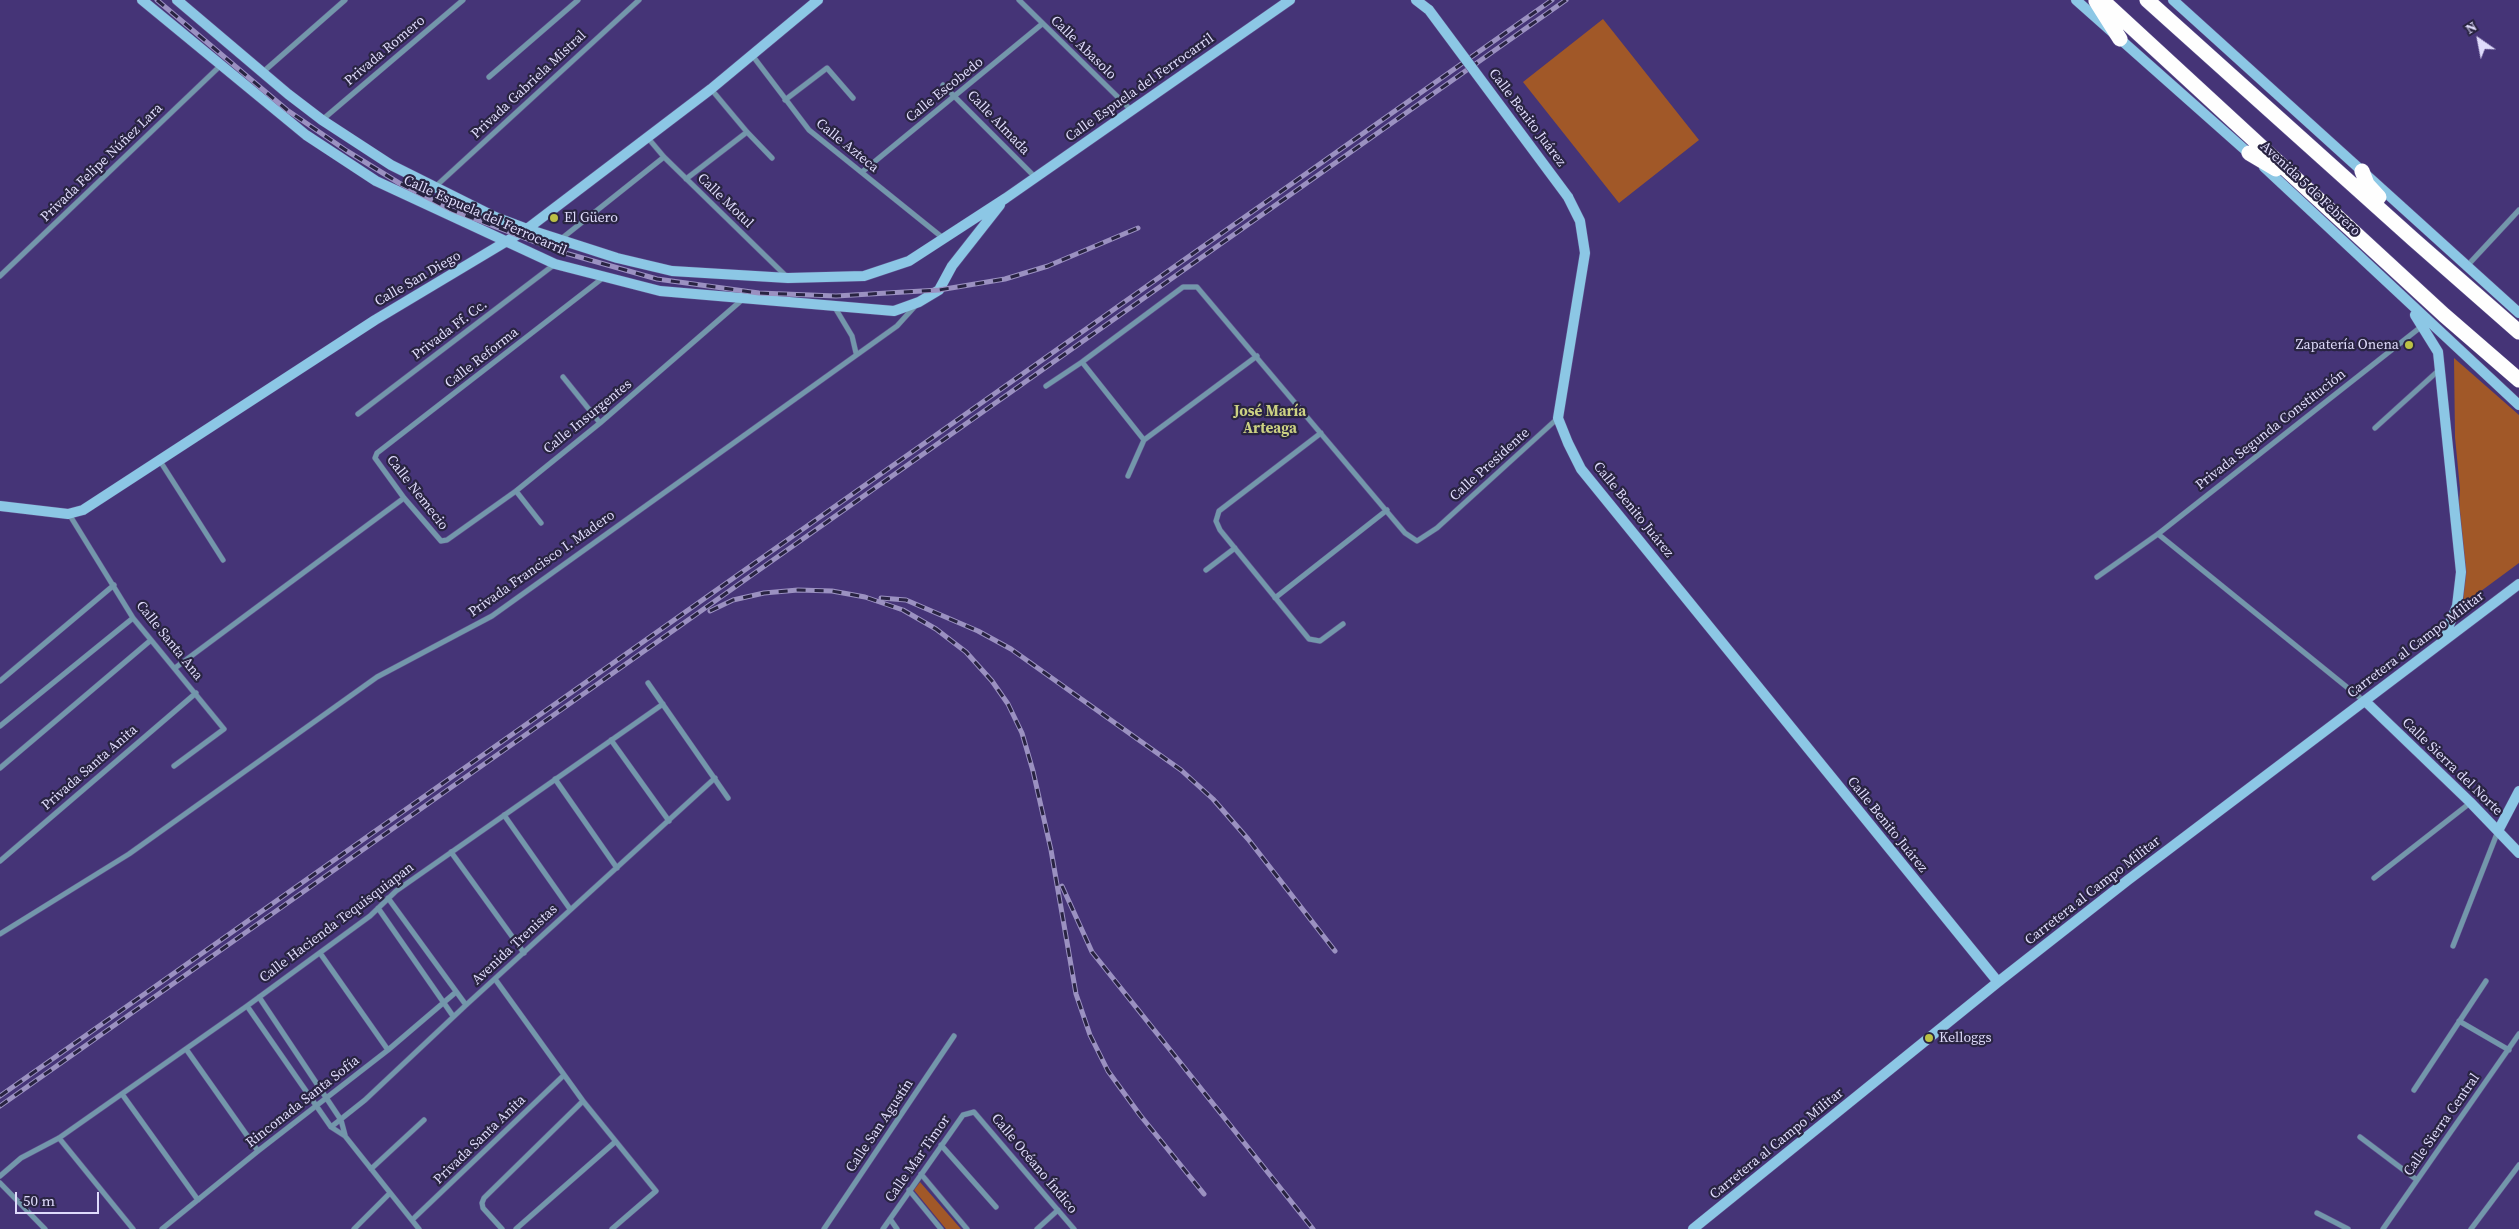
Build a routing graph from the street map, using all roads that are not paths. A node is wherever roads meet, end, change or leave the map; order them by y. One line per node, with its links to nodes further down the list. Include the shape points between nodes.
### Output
1 (142, 0): 19 (street, Calle Espuela del Ferrocarril)
2 (177, 0): 20 (street, Calle Espuela del Ferrocarril)
3 (345, 0): 20 (street)
4 (463, 0): 28 (street, Privada Romero)
5 (578, 0): 21 (street)
6 (639, 0): 39 (street, Privada Gabriela Mistral)
7 (818, 0): 18 (street, Calle San Diego)
8 (1290, 0): 27 (street, Calle Espuela del Ferrocarril)
9 (1416, 0): 68 (street, Calle Benito Juárez, bridge, via 1429,10 1568,197 1580,221 1585,252)
10 (2076, 0): 17 (street, Avenida 5 de Febrero)
11 (2095, 0): 17 (highway)
12 (2102, 0): 38 (highway, Avenida 5 de Febrero)
13 (2147, 0): 45 (highway)
14 (2173, 0): 34 (street)
15 (1021, 1): 16 (street, Calle Abasolo)
16 (1042, 24): 24 (street, Calle Escobedo); 27 (street, Calle Abasolo)
17 (2120, 39): 31 (street, Avenida 5 de Febrero)
18 (752, 54): 23 (street, Calle San Diego); 26 (street, Calle Azteca)
19 (220, 66): 46 (street, Calle Espuela del Ferrocarril, via 306,136 376,181); 49 (street, Privada Felipe Núñez Lara)
20 (263, 73): 28 (street, Calle Espuela del Ferrocarril)
21 (489, 77)
22 (943, 85): 24 (street, Calle Almada)
23 (711, 89): 29 (street); 30 (street, Calle San Diego)
24 (956, 96): 35 (street, Calle Escobedo); 36 (street, Calle Almada)
25 (853, 98): 26 (street, via 827,68)
26 (784, 100): 35 (street, Calle Azteca, via 809,130)
27 (1132, 110): 36 (street, Calle Espuela del Ferrocarril)
28 (322, 120): 39 (street, Calle Espuela del Ferrocarril, via 391,165)
29 (747, 132): 33 (street); 37 (street)
30 (648, 138): 32 (street, Calle Motul); 42 (street, Calle San Diego)
31 (2249, 153): 38 (highway); 54 (street, Avenida 5 de Febrero)
32 (664, 157): 37 (street, Calle Motul); 44 (street)
33 (772, 158)
34 (2362, 171): 45 (highway, via 2367,184 2398,217); 48 (street)
35 (862, 172): 43 (street, Calle Azteca)
36 (1035, 177): 40 (street, Calle Espuela del Ferrocarril)
37 (686, 179): 51 (street, Calle Motul)
38 (2299, 182): 64 (highway, Avenida 5 de Febrero)
39 (435, 187): 42 (street, Calle Espuela del Ferrocarril)
40 (1006, 198): 43 (street, Calle Espuela del Ferrocarril); 53 (street, Calle Espuela del Ferrocarril, via 952,266 939,290)
41 (2519, 210): 48 (street)
42 (527, 230): 44 (street, Calle Espuela del Ferrocarril); 46 (street, Calle San Diego)
43 (944, 239): 51 (street, Calle Espuela del Ferrocarril, via 909,261 874,274)
44 (560, 240): 51 (street, Calle Espuela del Ferrocarril, via 672,271)
45 (2413, 240): 58 (highway)
46 (506, 243): 47 (street, Calle Espuela del Ferrocarril); 74 (street, Calle San Diego, via 375,320)
47 (556, 264): 50 (street, Calle Espuela del Ferrocarril); 67 (street, Privada Ff. Cc.)
48 (2467, 266): 56 (street)
49 (0, 276)
50 (604, 277): 52 (street, Calle Espuela del Ferrocarril, via 660,291); 73 (street, Calle Reforma)
51 (788, 278)
52 (743, 300): 55 (street, Calle Espuela del Ferrocarril); 69 (street, Calle Insurgentes)
53 (919, 302): 55 (street, Calle Espuela del Ferrocarril, via 894,311); 59 (street, Privada Francisco I. Madero, via 897,326)
54 (2409, 305): 57 (street); 66 (street, Avenida 5 de Febrero)
55 (834, 306): 59 (street, via 852,336)
56 (2519, 313)
57 (2422, 326): 62 (street, via 2438,352); 82 (street, Privada Segunda Constitución)
58 (2519, 332)
59 (856, 353): 122 (street, Privada Francisco I. Madero, via 492,616 377,677 129,854)
60 (1257, 356): 61 (street, via 1197,287 1191,286 1183,287); 71 (street); 72 (street)
61 (1082, 362): 65 (street); 72 (street)
62 (2440, 370): 70 (street); 94 (street, via 2461,572 2456,606)
63 (563, 377): 69 (street)
64 (2519, 380)
65 (1046, 386)
66 (2519, 405)
67 (358, 414)
68 (1558, 418): 79 (street, Calle Presidente, via 1437,528 1417,541); 128 (street, Calle Benito Juárez, via 1582,469)
69 (600, 423): 76 (street, Calle Insurgentes)
70 (2375, 428)
71 (1321, 433): 79 (street); 84 (street, via 1219,512 1216,521)
72 (1144, 440): 75 (street)
73 (375, 458): 77 (street, Calle Nemecio)
74 (160, 461): 80 (street, Calle San Diego, via 83,510); 85 (street)
75 (1128, 476)
76 (516, 490): 81 (street); 83 (street, Calle Insurgentes, via 447,540)
77 (404, 498): 83 (street, Calle Nemecio); 95 (street)
78 (0, 506): 80 (street, Calle San Diego)
79 (1387, 510): 90 (street)
80 (68, 514): 89 (street, Calle Santa Ana)
81 (541, 524)
82 (2158, 534): 87 (street, Privada Segunda Constitución); 99 (street)
83 (441, 541)
84 (1235, 548): 86 (street); 90 (street)
85 (224, 560)
86 (1206, 570)
87 (2097, 577)
88 (2519, 584): 94 (street, Carretera al Campo Militar)
89 (114, 585): 91 (street, Calle Santa Ana); 96 (street)
90 (1275, 598): 92 (street, via 1309,639 1320,641)
91 (133, 618): 93 (street, Calle Santa Ana); 101 (street)
92 (1344, 624)
93 (151, 640): 95 (street, Calle Santa Ana); 104 (street)
94 (2441, 642): 99 (street, Carretera al Campo Militar)
95 (175, 668): 98 (street, Calle Santa Ana)
96 (0, 681)
97 (648, 683): 100 (street)
98 (196, 692): 103 (street, Calle Santa Ana, via 224,729); 116 (street, Privada Santa Anita)
99 (2365, 701): 110 (street, Calle Sierra del Norte); 128 (street, Carretera al Campo Militar)
100 (662, 704): 102 (street, Calle Hacienda Tequisquiapan); 105 (street)
101 (0, 726)
102 (611, 740): 106 (street, Calle Hacienda Tequisquiapan); 112 (street)
103 (174, 766)
104 (0, 768)
105 (715, 778): 108 (street); 112 (street, Avenida Trenistas)
106 (556, 779): 111 (street, Calle Hacienda Tequisquiapan); 117 (street)
107 (2519, 791): 109 (street)
108 (728, 798)
109 (2516, 801): 113 (street)
110 (2470, 802): 113 (street, Calle Sierra del Norte); 118 (street)
111 (504, 815): 114 (street, Calle Hacienda Tequisquiapan); 121 (street)
112 (669, 821): 117 (street, Avenida Trenistas)
113 (2498, 831): 115 (street, Calle Sierra del Norte); 123 (street)
114 (451, 852): 119 (street, Calle Hacienda Tequisquiapan); 125 (street)
115 (2519, 853)
116 (0, 861)
117 (618, 868): 121 (street, Avenida Trenistas)
118 (2374, 878)
119 (388, 898): 120 (street, Calle Hacienda Tequisquiapan); 129 (street)
120 (378, 908): 124 (street, Calle Hacienda Tequisquiapan); 131 (street)
121 (570, 909): 125 (street, Avenida Trenistas)
122 (0, 934)
123 (2453, 946)
124 (320, 953): 130 (street, Calle Hacienda Tequisquiapan); 139 (street)
125 (524, 953): 126 (street, Avenida Trenistas)
126 (495, 979): 132 (street, Avenida Trenistas); 141 (street)
127 (2486, 981): 135 (street)
128 (1998, 982): 186 (street, Carretera al Campo Militar)
129 (456, 992): 131 (street, Rinconada Santa Sofía); 132 (street)
130 (259, 997): 133 (street, Calle Hacienda Tequisquiapan); 144 (street)
131 (444, 1003): 134 (street); 139 (street, Rinconada Santa Sofía)
132 (466, 1005): 134 (street, Avenida Trenistas)
133 (247, 1006): 138 (street, Calle Hacienda Tequisquiapan); 146 (street)
134 (454, 1016): 148 (street, Avenida Trenistas)
135 (2459, 1021): 140 (street); 142 (street)
136 (2519, 1034): 140 (street, Calle Sierra Central)
137 (954, 1036): 179 (street, Calle San Agustín)
138 (186, 1049): 143 (street, Calle Hacienda Tequisquiapan); 156 (street)
139 (388, 1050): 144 (street, Rinconada Santa Sofía)
140 (2509, 1050): 161 (street, Calle Sierra Central)
141 (564, 1075): 145 (street); 170 (street, Privada Santa Anita)
142 (2414, 1090)
143 (122, 1094): 153 (street, Calle Hacienda Tequisquiapan); 165 (street)
144 (327, 1098): 146 (street, Rinconada Santa Sofía); 148 (street)
145 (583, 1102): 154 (street); 176 (street, via 484,1198 483,1208)
146 (316, 1106): 150 (street); 156 (street, Rinconada Santa Sofía)
147 (977, 1114): 155 (street, Calle Mar Timor, via 966,1113); 167 (street, Calle Océano Índico)
148 (341, 1120): 150 (street, Avenida Trenistas); 151 (street)
149 (424, 1120): 158 (street)
150 (331, 1127): 151 (street)
151 (345, 1136): 158 (street)
152 (2360, 1137): 161 (street)
153 (59, 1138): 160 (street, Calle Hacienda Tequisquiapan, via 31,1151); 172 (street)
154 (615, 1142): 177 (street); 178 (street, via 656,1191)
155 (941, 1145): 159 (street, Calle Mar Timor); 166 (street)
156 (258, 1151): 165 (street, Rinconada Santa Sofía)
157 (2519, 1165): 189 (street)
158 (371, 1169): 164 (street)
159 (921, 1174): 163 (street, Calle Mar Timor); 183 (street)
160 (0, 1176)
161 (2417, 1180): 188 (street, Calle Sierra Central)
162 (0, 1183): 171 (street)
163 (909, 1190): 169 (street, Calle Mar Timor); 182 (street)
164 (390, 1193): 170 (street); 174 (street)
165 (198, 1200): 173 (street, Rinconada Santa Sofía)
166 (996, 1207)
167 (1058, 1210): 184 (street); 185 (street, Calle Océano Índico)
168 (2317, 1213): 187 (street)
169 (890, 1219): 180 (street, Calle Mar Timor); 181 (street)
170 (412, 1220): 175 (street)
171 (45, 1229)
172 (133, 1229)
173 (162, 1229)
174 (354, 1229)
175 (418, 1229)
176 (502, 1229)
177 (516, 1229)
178 (612, 1229)
179 (824, 1229)
180 (883, 1229)
181 (897, 1229)
182 (941, 1229)
183 (967, 1229)
184 (1037, 1229)
185 (1074, 1229)
186 (1692, 1229)
187 (2348, 1229)
188 (2383, 1229)
189 (2471, 1229)

